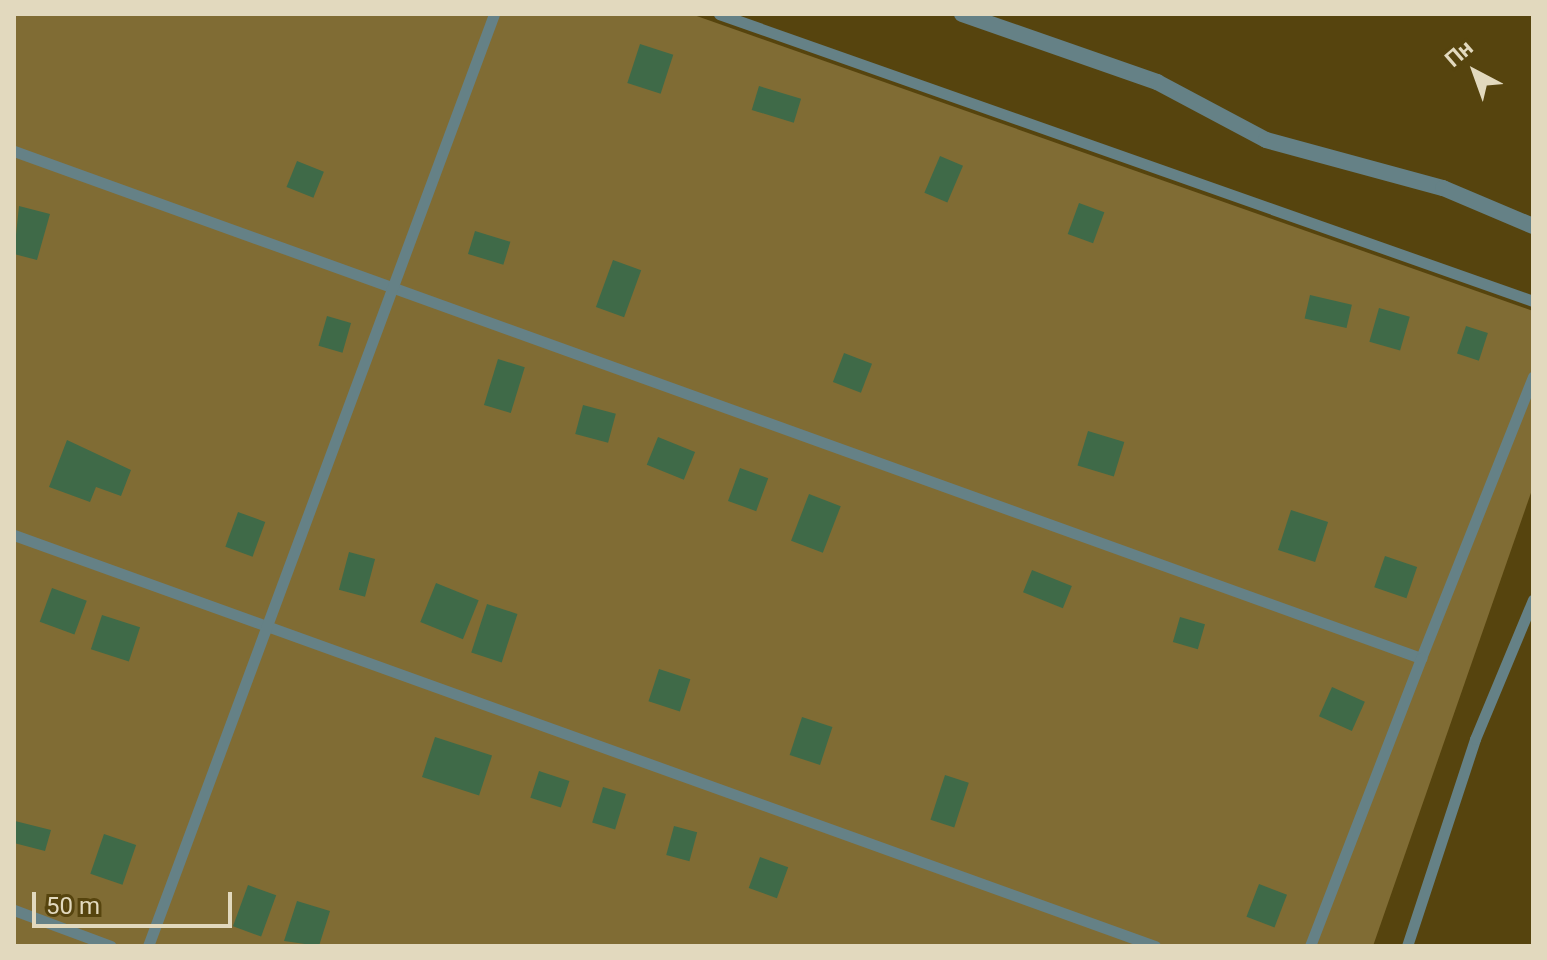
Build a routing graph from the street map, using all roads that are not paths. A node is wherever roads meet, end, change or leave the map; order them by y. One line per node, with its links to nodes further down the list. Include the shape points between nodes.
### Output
1 (494, 14): 6 (lane)
2 (719, 14): 7 (lane)
3 (962, 14): 5 (street, via 1157,82 1266,140 1443,188)
4 (14, 151): 6 (lane)
5 (1533, 226)
6 (394, 289): 11 (lane); 12 (lane)
7 (1533, 301)
8 (1533, 376): 12 (lane)
9 (14, 535): 11 (lane)
10 (1533, 600): 18 (lane, via 1475,739)
11 (270, 630): 15 (lane); 16 (lane)
12 (1421, 658): 17 (lane)
13 (14, 910): 14 (lane)
14 (111, 946)
15 (148, 946)
16 (1155, 946)
17 (1310, 946)
18 (1407, 946)

